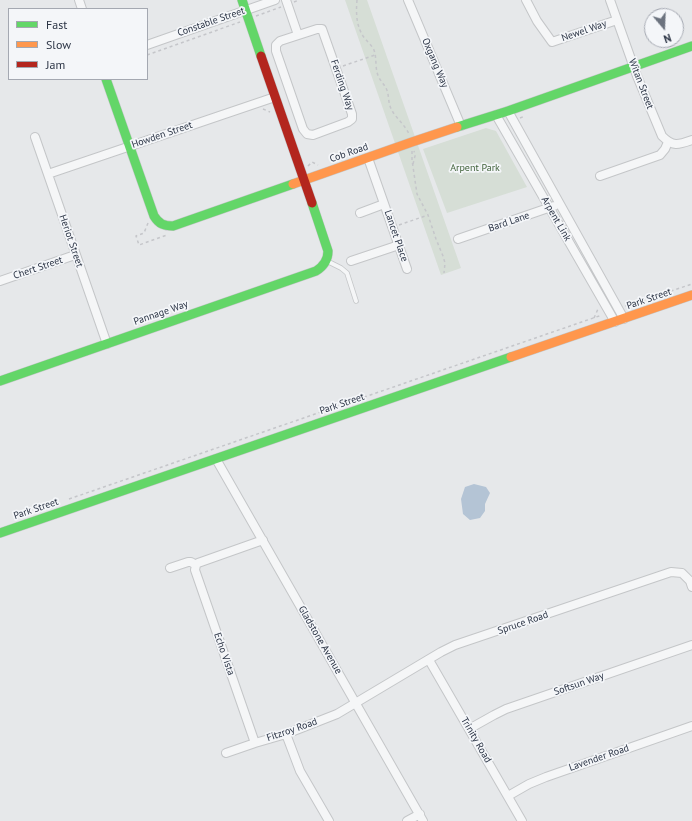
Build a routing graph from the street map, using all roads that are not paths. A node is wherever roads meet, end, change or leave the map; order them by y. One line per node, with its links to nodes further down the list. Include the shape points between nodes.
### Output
1 (242, 0): 7 (street)
2 (275, 0): 7 (street, Constable Street)
3 (408, 0): 17 (street, Oxgang Way)
4 (526, 0): 8 (street, Newel Way, via 552,42)
5 (610, 0): 8 (street, Witan Street)
6 (287, 2): 9 (street)
7 (247, 15): 10 (street, Constable Street); 14 (street)
8 (617, 20): 12 (street, Witan Street)
9 (298, 35): 9 (street, Ferding Way, via 280,41 276,45 276,51 303,130 313,135 348,122 352,119 352,114 322,29)
10 (148, 45)
11 (692, 46): 12 (street, Cob Road)
12 (634, 66): 15 (street, Cob Road); 20 (street, Witan Street, via 662,136)
13 (106, 80): 21 (street, Cob Road)
14 (275, 97): 21 (street, Howden Street); 25 (street)
15 (508, 111): 16 (street, Cob Road); 27 (street, Arpent Link, via 518,122)
16 (496, 115): 17 (street, Cob Road); 28 (street, Arpent Link)
17 (461, 126): 22 (street, Cob Road)
18 (35, 137): 23 (street, Heriot Street)
19 (692, 140): 20 (street, via 678,145)
20 (668, 142): 24 (street, via 660,155)
21 (130, 146): 23 (street, Howden Street); 25 (street, Cob Road, via 154,216 159,223 166,226 176,225)
22 (368, 158): 25 (street, Cob Road); 26 (street, Lancet Place)
23 (48, 174): 32 (street, Heriot Street)
24 (600, 176)
25 (303, 177): 33 (street, via 328,251)
26 (384, 204): 29 (street, Lancet Place); 31 (street, Lancet Place)
27 (560, 204): 28 (street, Bard Lane); 39 (street, Arpent Link)
28 (550, 208): 30 (street, Bard Lane); 40 (street, Arpent Link)
29 (360, 213)
30 (458, 239)
31 (399, 245): 34 (street); 35 (street, Lancet Place)
32 (75, 255): 36 (street, Chert Street); 41 (street, Heriot Street)
33 (326, 261): 38 (lane, via 347,273); 41 (street, Pannage Way, via 316,271)
34 (352, 262)
35 (407, 269)
36 (0, 281)
37 (692, 295): 39 (street, Park Street)
38 (356, 301)
39 (624, 319): 40 (street, Park Street)
40 (615, 322): 43 (street, Park Street)
41 (107, 344): 42 (street, Pannage Way)
42 (0, 381)
43 (216, 459): 44 (street, Park Street); 45 (street, Gladstone Avenue)
44 (0, 533)
45 (263, 540): 46 (street); 51 (street, Gladstone Avenue)
46 (196, 565): 47 (street, via 188,562); 55 (street, Echo Vista, via 195,570)
47 (170, 568)
48 (692, 587): 50 (street, Spruce Road, via 682,572 671,572 455,645)
49 (692, 645): 53 (street, Softsun Way, via 506,709)
50 (429, 660): 51 (street, Spruce Road); 53 (street, Trinity Road)
51 (356, 704): 54 (street, Fitzroy Road); 58 (street, Gladstone Avenue)
52 (692, 726): 57 (street, Lavender Road, via 546,776)
53 (469, 729): 57 (street, Trinity Road)
54 (286, 734): 55 (street, Fitzroy Road); 59 (street, via 300,771)
55 (255, 743): 56 (street, Fitzroy Road)
56 (226, 753)
57 (508, 796): 61 (street, Trinity Road)
58 (422, 818): 60 (street)
59 (329, 821)
60 (407, 821)
61 (522, 821)

